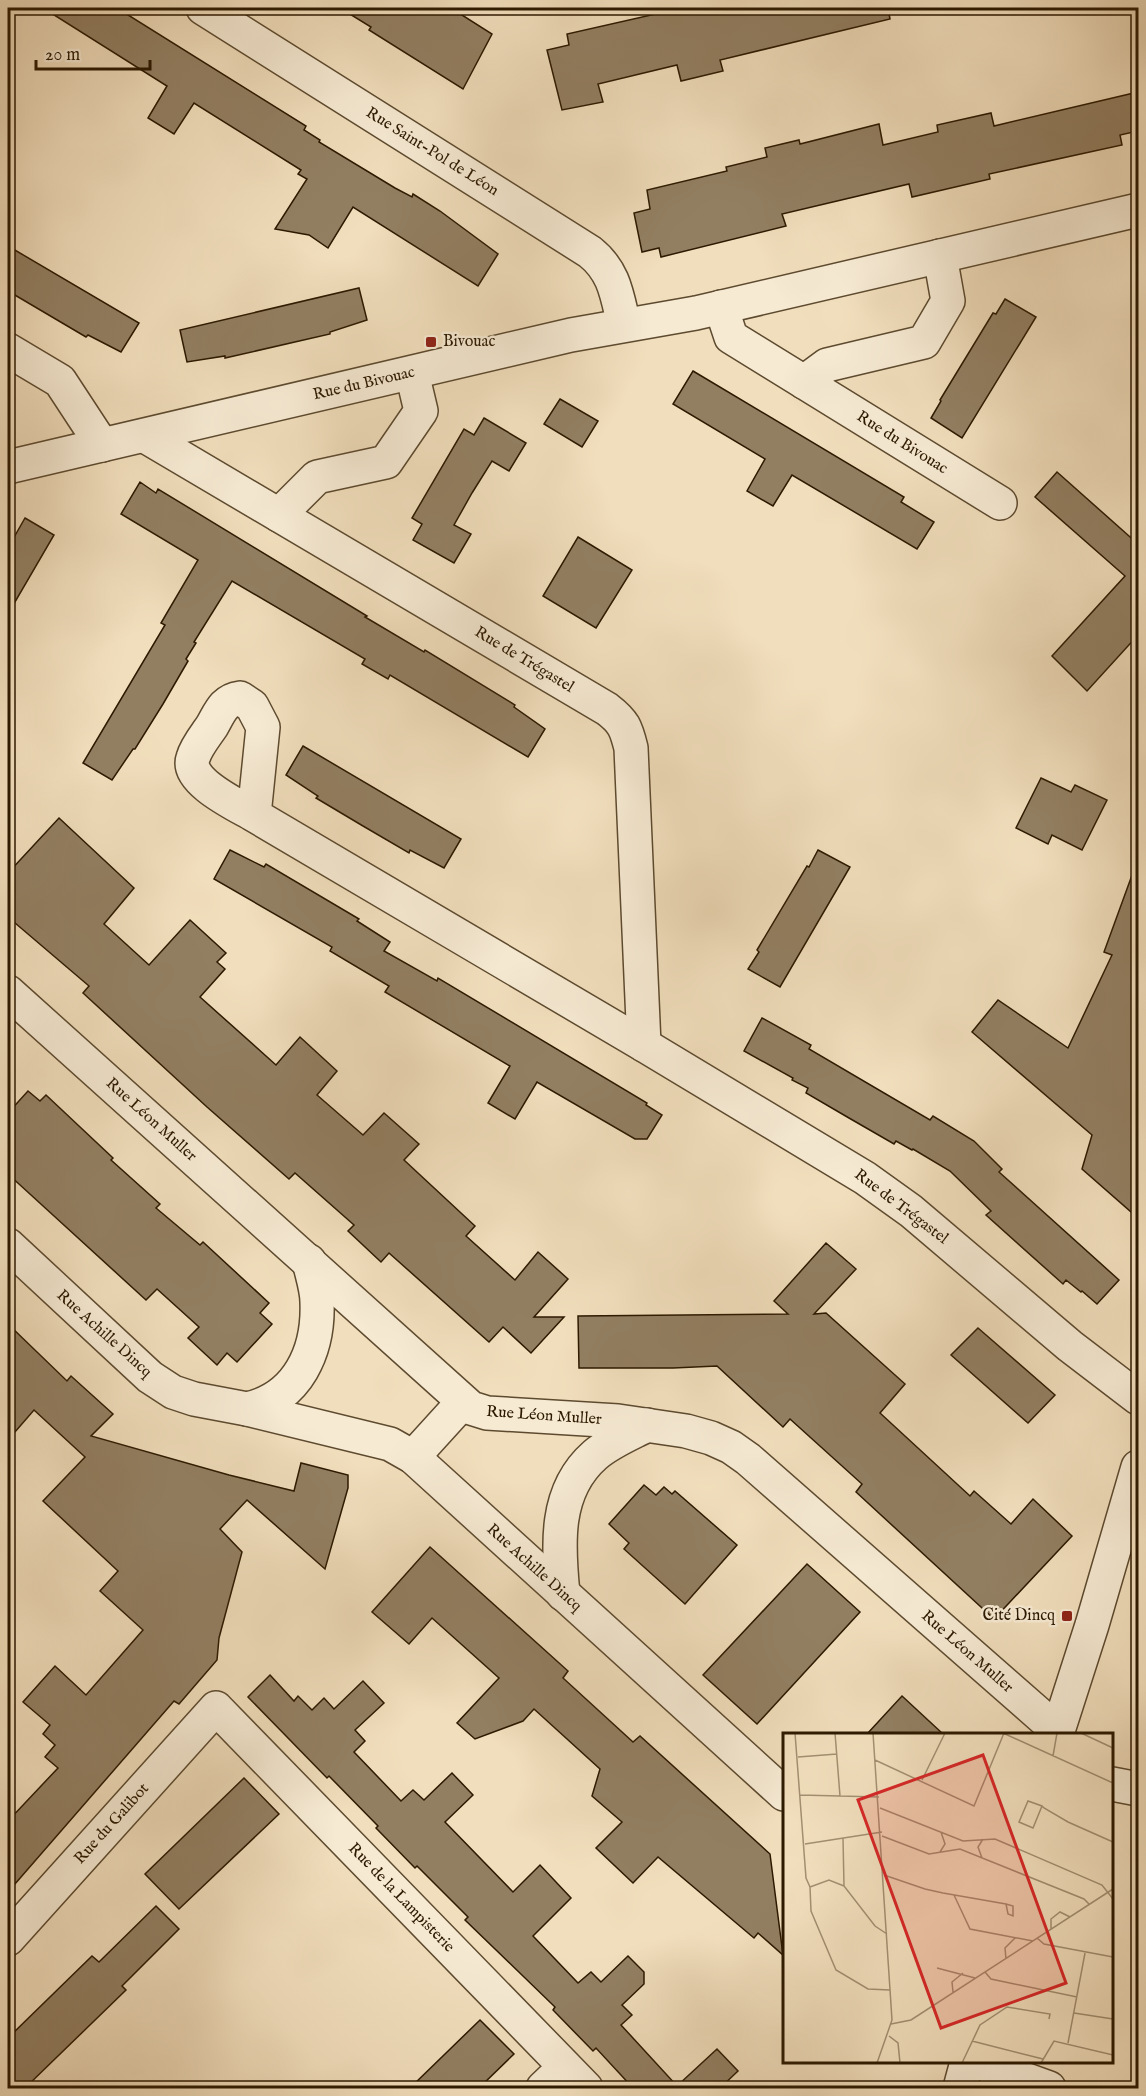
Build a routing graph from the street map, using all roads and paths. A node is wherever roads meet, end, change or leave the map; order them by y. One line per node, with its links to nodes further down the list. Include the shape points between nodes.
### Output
1 (203, 8): 5 (street, Rue Saint-Pol de Léon, via 590,252 610,274)
2 (1138, 210): 3 (street, Rue du Bivouac)
3 (940, 256): 4 (street, Rue du Bivouac); 8 (street, via 948,301 924,342 827,365)
4 (722, 308): 5 (street, Rue du Bivouac); 8 (street, Rue du Bivouac, via 731,337)
5 (624, 325): 7 (street, Rue du Bivouac)
6 (8, 350): 10 (street, via 60,381)
7 (412, 373): 9 (street, Rue du Bivouac); 13 (street, via 421,411 386,462 317,477)
8 (804, 382): 12 (street, Rue du Bivouac)
9 (145, 436): 10 (street, Rue du Bivouac); 13 (street, Rue de Trégastel)
10 (102, 445): 11 (street, Rue du Bivouac)
11 (8, 467)
12 (1000, 503)
13 (279, 515): 16 (street, Rue de Trégastel, via 621,720 631,748)
14 (254, 815): 16 (street, Rue de Trégastel)
15 (8, 992): 18 (street, Rue Léon Muller)
16 (644, 1045): 19 (street, Rue de Trégastel, via 888,1195)
17 (8, 1245): 21 (street, Rue Achille Dincq, via 150,1377 173,1392 194,1399)
18 (309, 1262): 20 (street, Rue Léon Muller); 21 (street, via 317,1300 313,1341 306,1363 278,1397)
19 (1138, 1398)
20 (463, 1402): 22 (street, Rue Léon Muller, via 488,1413); 23 (street)
21 (248, 1409): 23 (street, Rue Achille Dincq, via 390,1444)
22 (647, 1425): 25 (street, via 596,1454 570,1488 560,1530); 27 (street, Rue Léon Muller, via 711,1438 748,1459)
23 (413, 1457): 25 (street, Rue Achille Dincq)
24 (1138, 1467): 27 (street)
25 (563, 1594): 30 (street, Rue Achille Dincq)
26 (216, 1708): 31 (street, Rue du Galibot); 34 (street, Rue de la Lampisterie)
27 (1058, 1733)
28 (1113, 1784): 29 (street)
29 (1138, 1789)
30 (783, 1793)
31 (8, 1939)
32 (967, 2063): 35 (street)
33 (982, 2063): 36 (street)
34 (565, 2081)
35 (960, 2088)
36 (1049, 2088)

